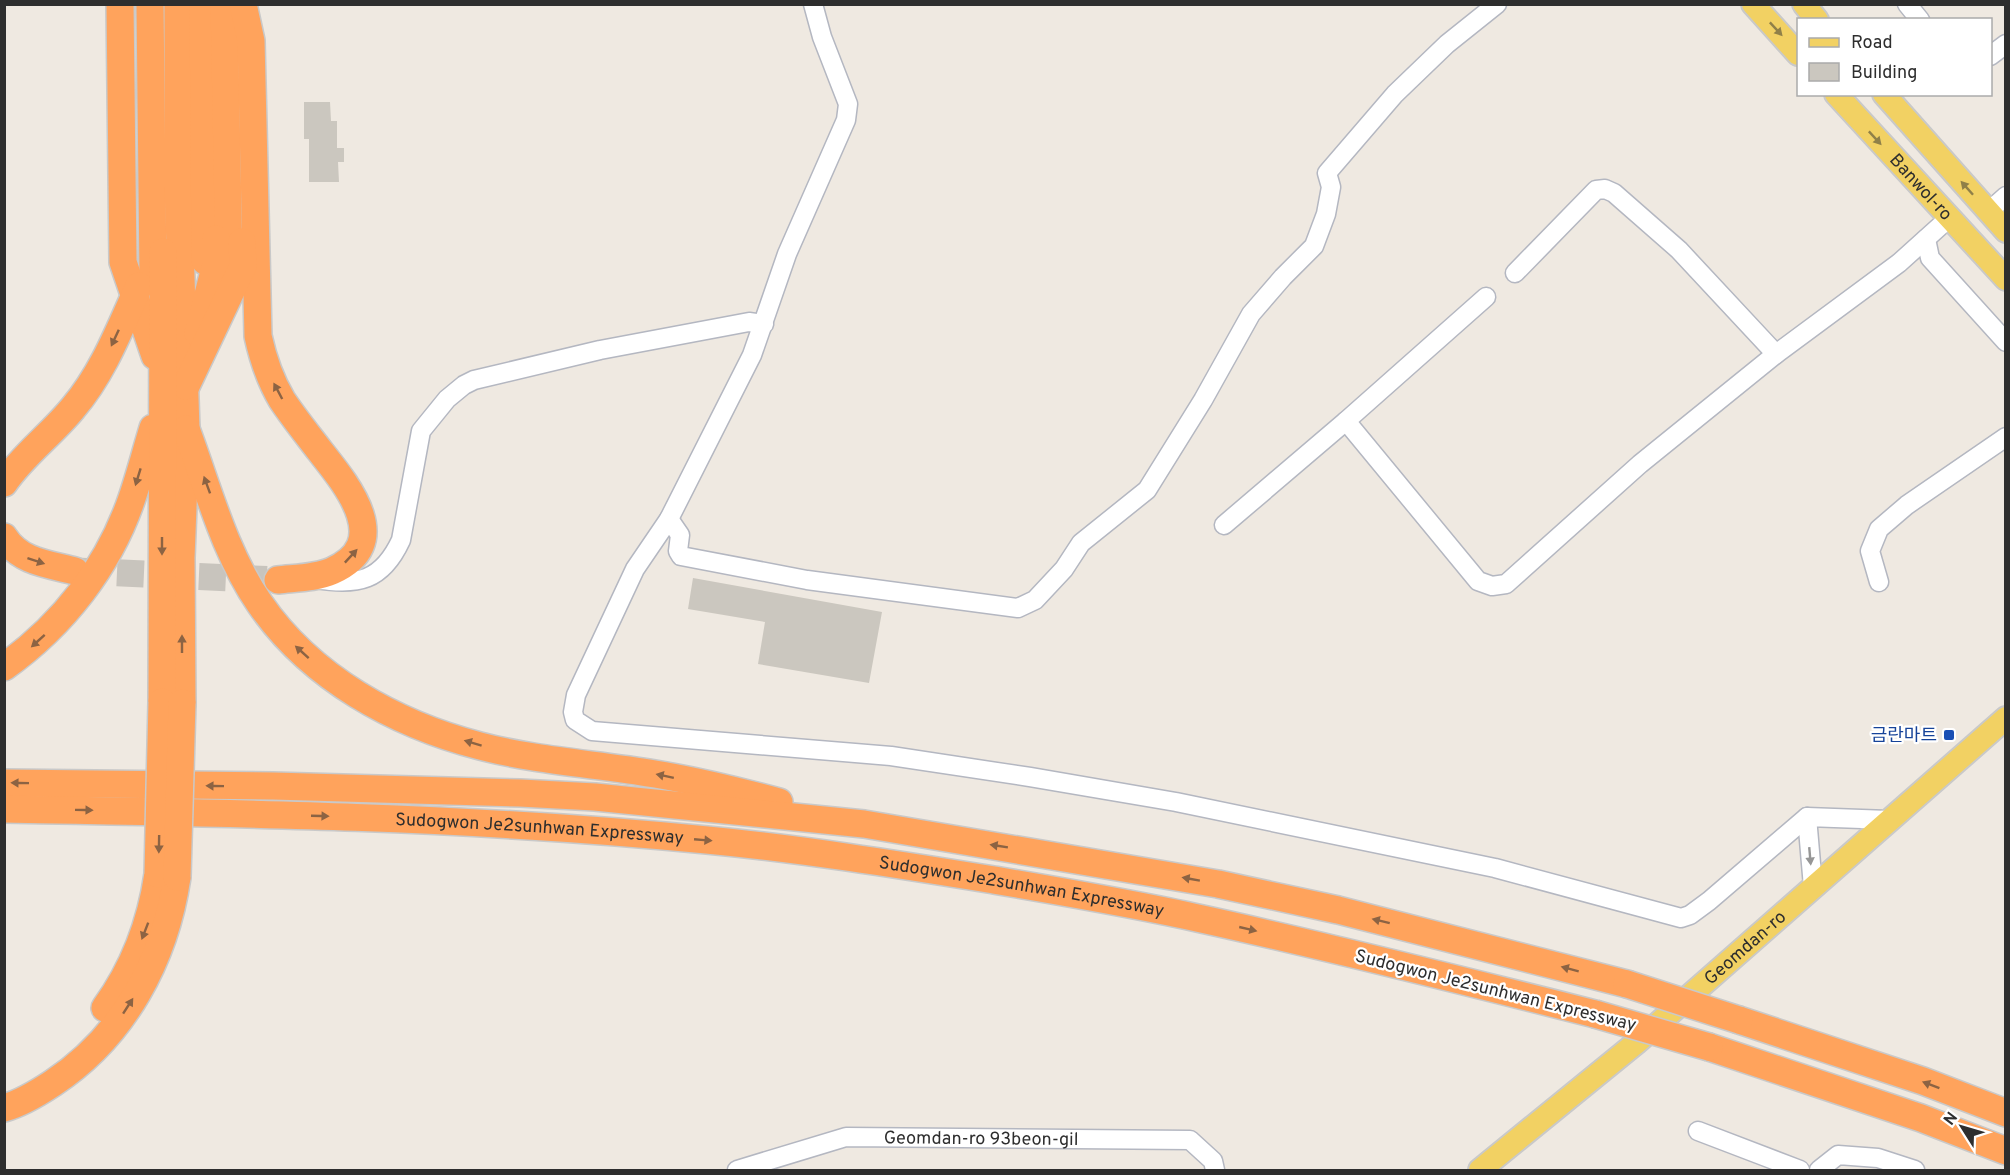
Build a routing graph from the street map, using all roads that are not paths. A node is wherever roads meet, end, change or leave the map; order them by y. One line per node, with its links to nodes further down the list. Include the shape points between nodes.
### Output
1 (120, 4): 31 (highway, via 123,262)
2 (136, 4): 31 (highway, via 135,243)
3 (150, 4): 31 (highway)
4 (161, 4): 27 (highway)
5 (178, 4): 38 (highway)
6 (189, 4): 38 (highway, via 194,266)
7 (203, 4): 38 (highway, via 205,267)
8 (213, 4): 38 (highway, via 216,264)
9 (224, 4): 38 (highway, via 230,263)
10 (238, 4): 38 (highway, via 243,266)
11 (243, 4): 47 (highway, one-way to 11, via 332,571 349,560 360,546 364,530 356,500 281,398 264,364 258,336 251,41)
12 (813, 4): 34 (street, via 848,104 846,120 787,254)
13 (1497, 4): 43 (street, via 1447,44 1395,94 1327,172 1331,187 1314,246 1251,314 1147,490 1081,543 1064,569 1035,600 1018,608 807,580 681,556 680,535)
14 (1753, 4): 20 (main road, one-way to 20)
15 (1804, 4): 17 (main road)
16 (1907, 4): 18 (street)
17 (1815, 18)
18 (1918, 18)
19 (2006, 44): 21 (street)
20 (1797, 53)
21 (1992, 54)
22 (1838, 96): 26 (main road, Banwol-ro, one-way to 26)
23 (1886, 96): 25 (main road, Banwol-ro, one-way to 23)
24 (2006, 196): 25 (street)
25 (1988, 212): 28 (main road, Banwol-ro)
26 (1949, 218): 29 (street); 32 (main road, Banwol-ro)
27 (163, 227): 31 (highway); 37 (highway)
28 (2006, 231)
29 (1926, 239): 35 (street, via 1930,258); 36 (street)
30 (1515, 273): 36 (street, via 1596,190 1605,189 1679,250)
31 (143, 276): 37 (highway); 37 (highway); 42 (highway, one-way to 42, via 89,389)
32 (2006, 279)
33 (1486, 297): 39 (street)
34 (764, 324): 43 (street, via 752,356); 47 (street, via 748,322 600,350 464,385 421,431 401,540 382,569 369,578 349,583)
35 (2006, 342)
36 (1776, 354): 39 (street, via 1640,465 1506,585 1478,581)
37 (162, 374): 38 (highway)
38 (173, 395): 40 (highway); 49 (highway, one-way to 49, via 110,549 92,579 41,639); 50 (highway, one-way to 50)
39 (1346, 421): 44 (street)
40 (186, 429): 50 (highway, one-way to 40); 58 (highway, one-way to 40, via 656,774 481,746 434,731 366,700 328,675 286,638 259,603 233,556)
41 (2006, 438): 48 (street, via 1907,505 1879,529 1870,551)
42 (4, 483)
43 (669, 519): 56 (street, via 635,569 576,695 575,720 592,731 891,756 1176,802 1494,867 1681,918 1709,901)
44 (1224, 525)
45 (4, 537): 46 (highway, one-way to 46, via 21,555)
46 (75, 571)
47 (291, 578)
48 (1879, 582)
49 (4, 667)
50 (172, 702): 59 (highway, bridge)
51 (2006, 717): 57 (main road, Geomdan-ro)
52 (4, 783): 58 (highway, Sudogwon Je2sunhwan Expressway, one-way to 52, via 520,793)
53 (4, 809): 54 (highway, Sudogwon Je2sunhwan Expressway)
54 (54, 810): 55 (highway); 65 (highway, Sudogwon Je2sunhwan Expressway, one-way to 65, bridge, via 376,818 708,840 852,858 1087,896 1199,918 1595,1014 1709,1047 1922,1118)
55 (4, 814)
56 (1807, 817): 57 (street); 60 (street, one-way to 60)
57 (1888, 820): 60 (main road, Geomdan-ro)
58 (864, 824): 63 (highway, Sudogwon Je2sunhwan Expressway, one-way to 58, bridge, via 1923,1081 1627,984 1338,910 1218,884)
59 (168, 875): 61 (highway, one-way to 61, via 122,981 106,1007 66,1052); 62 (highway, one-way to 59, via 38,1094 67,1074 126,1011 165,933 172,909)
60 (1813, 887): 68 (main road, Geomdan-ro, via 1636,1043)
61 (4, 1089)
62 (4, 1108)
63 (2006, 1113)
64 (1698, 1131): 69 (street)
65 (2006, 1151)
66 (738, 1170): 67 (street, Geomdan-ro 93beon-gil, via 846,1137 1190,1140 1213,1161)
67 (1215, 1170)
68 (1480, 1170)
69 (1800, 1170)
70 (1819, 1170): 71 (street, via 1838,1155 1878,1158)
71 (1915, 1170)

